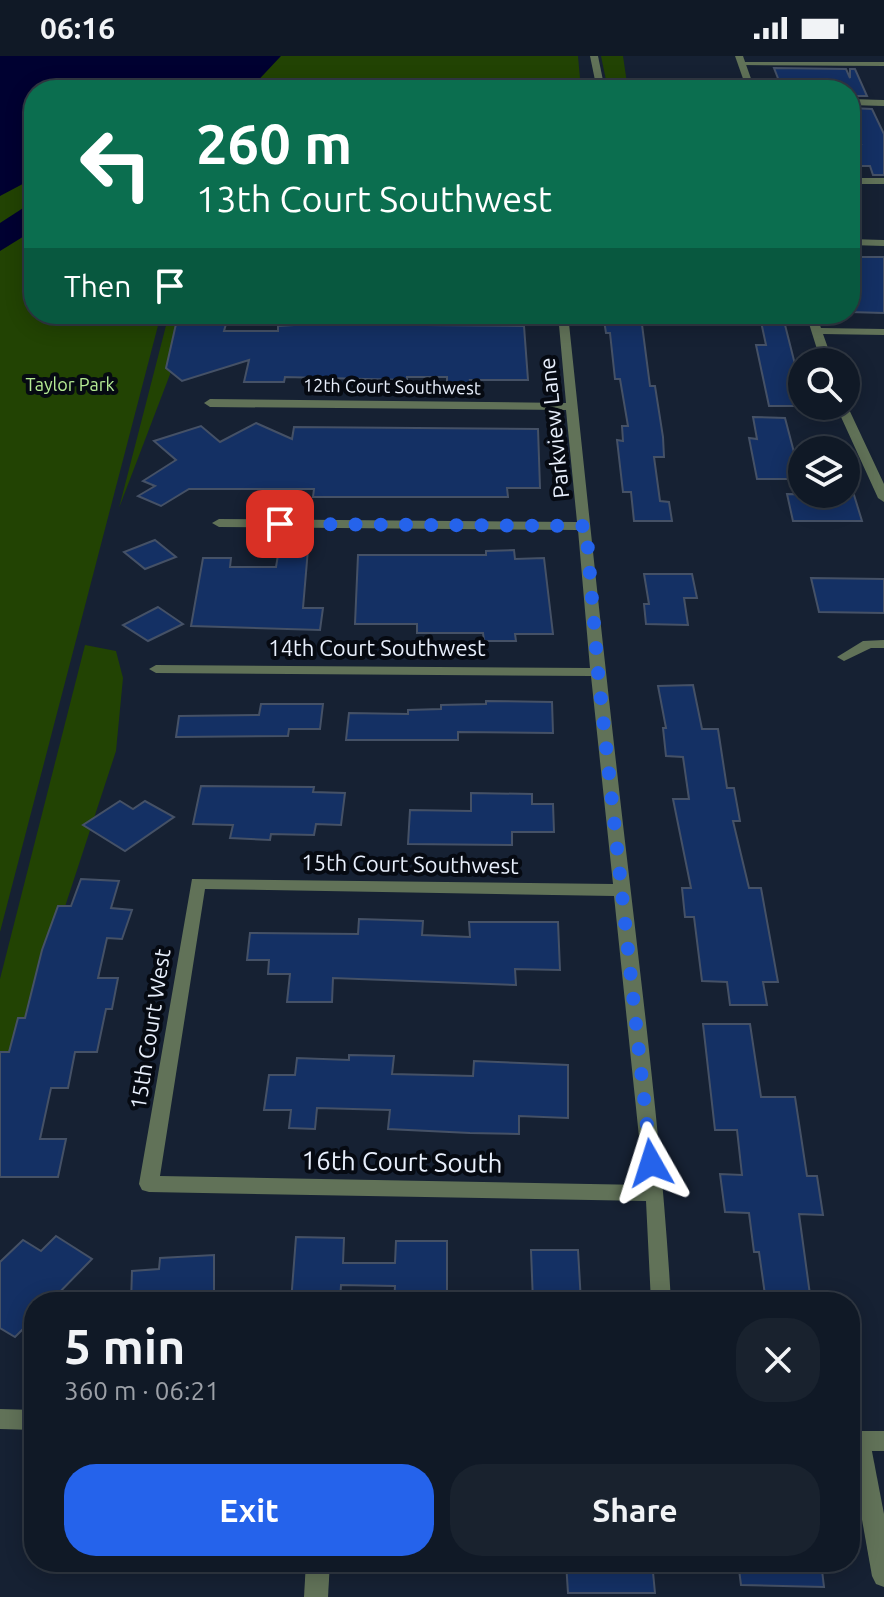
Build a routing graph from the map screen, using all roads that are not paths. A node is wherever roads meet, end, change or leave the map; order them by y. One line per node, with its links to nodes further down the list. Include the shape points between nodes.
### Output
1 (594, 56): 4 (street)
2 (740, 60): 3 (lane); 5 (street)
3 (884, 64)
4 (599, 80)
5 (747, 80)
6 (860, 102): 7 (street)
7 (884, 103)
8 (860, 181): 9 (street)
9 (884, 181)
10 (860, 242): 11 (street)
11 (884, 243)
12 (564, 324): 18 (street, Parkview Lane)
13 (814, 324): 14 (street)
14 (816, 331): 15 (street); 16 (street)
15 (884, 332)
16 (822, 348)
17 (210, 403): 18 (street, 12th Court Southwest)
18 (574, 407): 22 (street, Parkview Lane)
19 (848, 420): 20 (street)
20 (884, 498)
21 (219, 523): 22 (street)
22 (586, 526): 26 (street, Parkview Lane)
23 (884, 644): 24 (street, via 868,644)
24 (844, 657)
25 (156, 669): 26 (street, 14th Court Southwest)
26 (598, 672): 28 (street, Parkview Lane)
27 (198, 883): 28 (street, 15th Court Southwest); 29 (street, 15th Court West)
28 (621, 890): 30 (street, Parkview Lane)
29 (149, 1184): 30 (street, 16th Court South)
30 (655, 1193): 31 (street, Parkview Lane)
31 (660, 1292)
32 (0, 1419): 33 (street)
33 (24, 1420)
34 (860, 1441): 35 (street)
35 (884, 1441)
36 (860, 1464): 38 (street)
37 (317, 1572): 39 (street)
38 (884, 1576)
39 (316, 1597)

